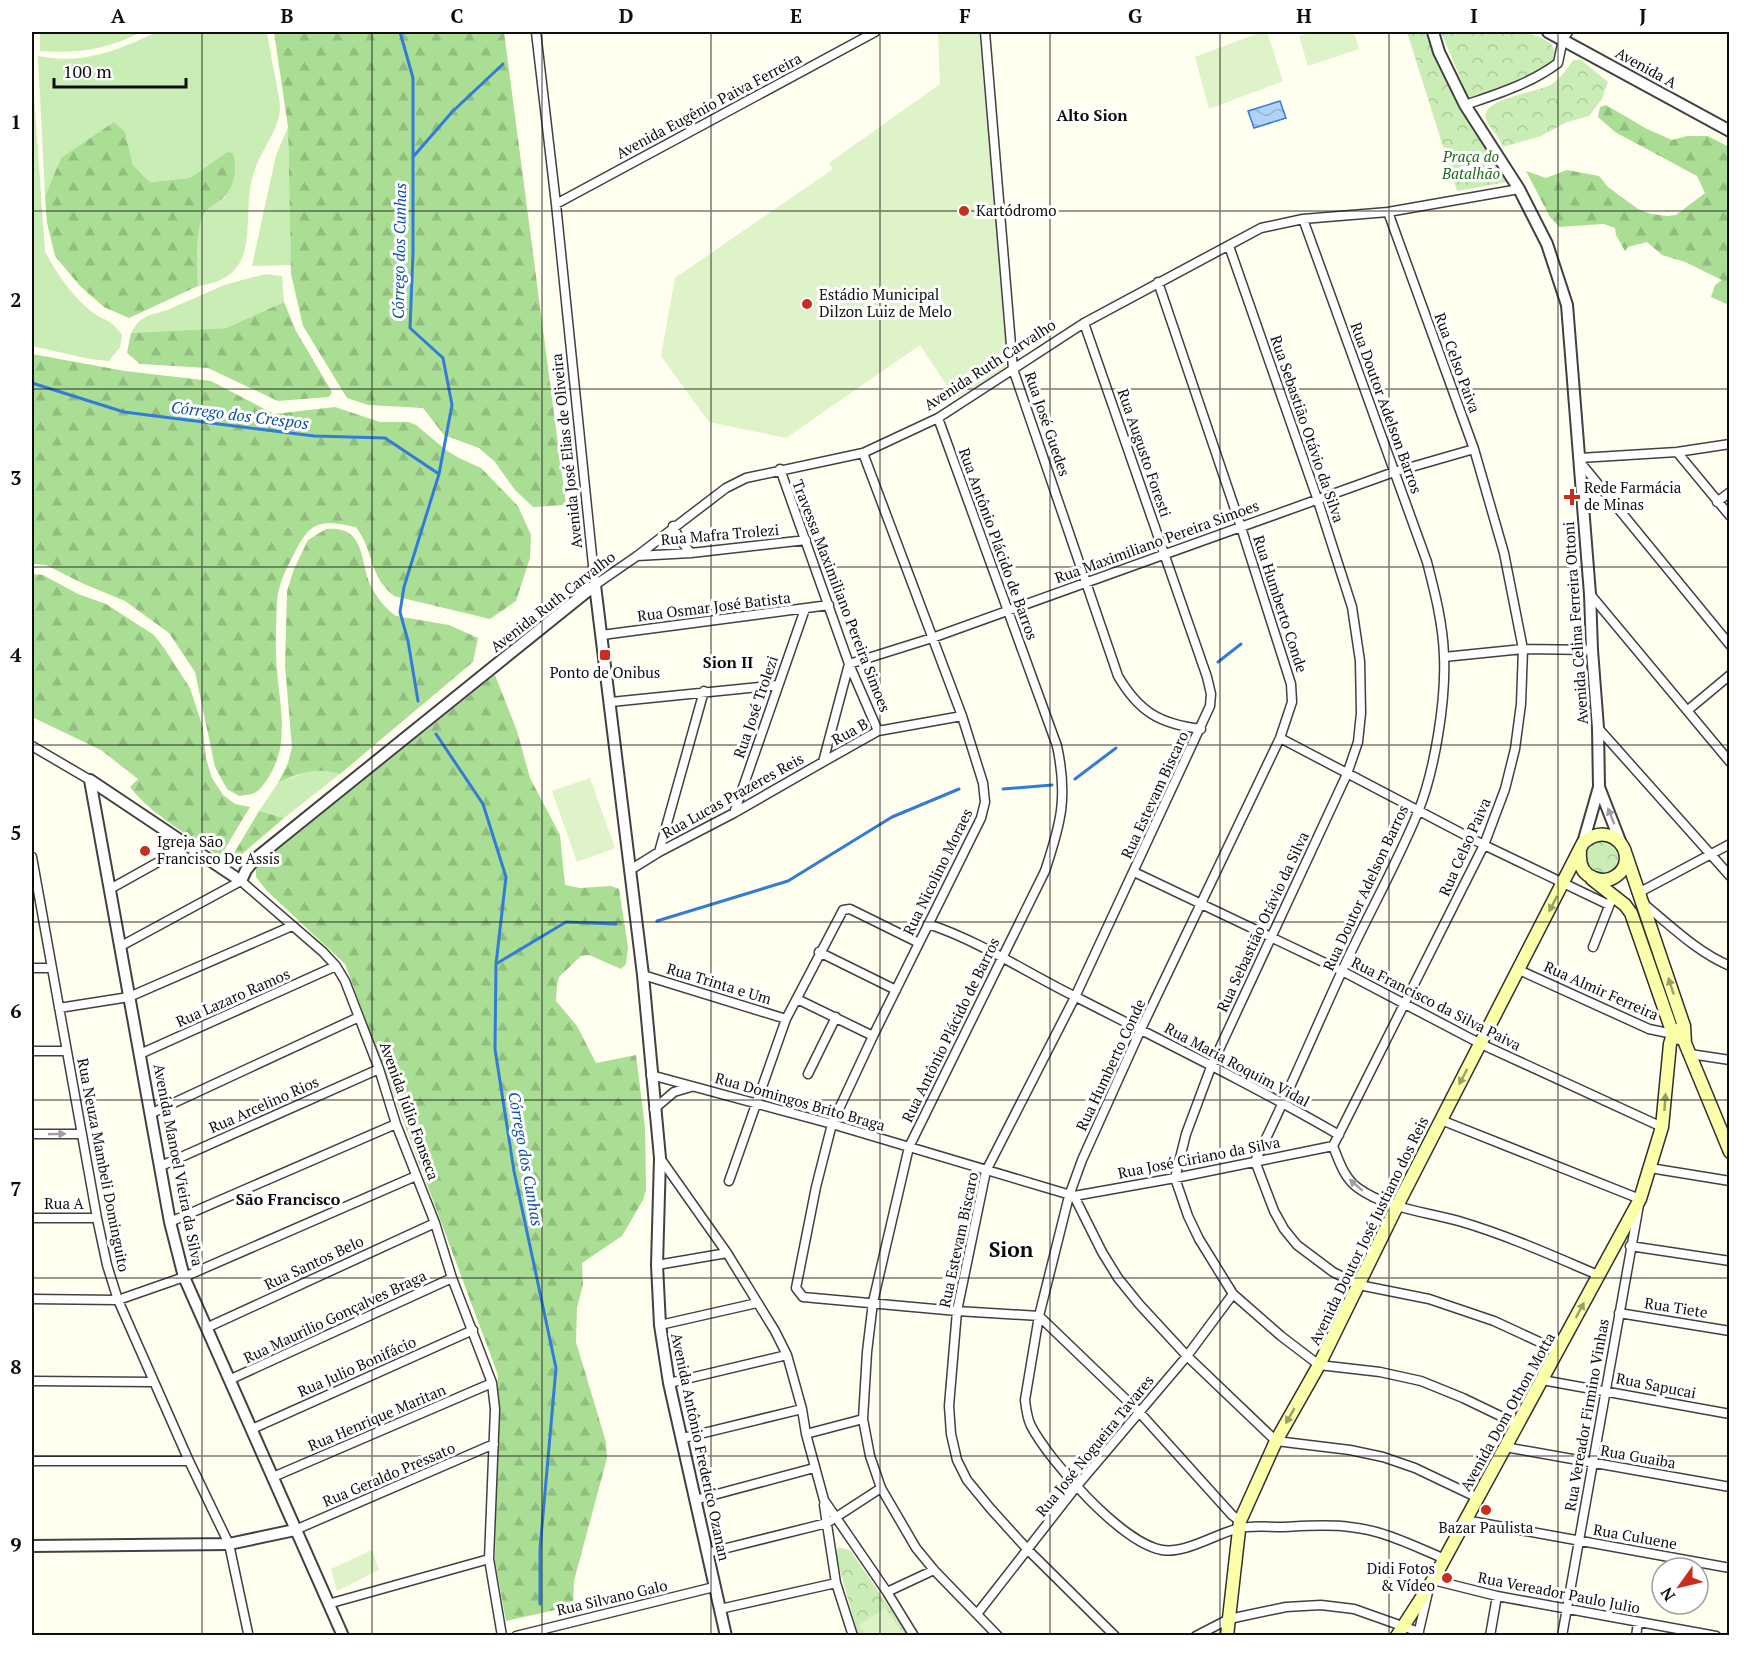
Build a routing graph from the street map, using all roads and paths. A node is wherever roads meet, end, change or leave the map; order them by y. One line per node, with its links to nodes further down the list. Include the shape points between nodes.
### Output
1 (536, 32): 10 (street, Avenida José Elias de Oliveira)
2 (875, 32): 10 (street, Avenida Eugênio Paiva Ferreira)
3 (985, 32): 16 (street, Rua José Guedes)
4 (1433, 32): 7 (street, Avenida Celina Ferreira Ottoni)
5 (1548, 32): 6 (street, Avenida A)
6 (1565, 35): 7 (street, via 1558,63 1544,74); 8 (street, Avenida A)
7 (1465, 105): 9 (street, Avenida Celina Ferreira Ottoni)
8 (1730, 131)
9 (1518, 189): 11 (street, Avenida Ruth Carvalho); 22 (street, Avenida Celina Ferreira Ottoni, via 1547,244 1567,306)
10 (556, 204): 36 (street, Avenida José Elias de Oliveira)
11 (1388, 212): 12 (street, Avenida Ruth Carvalho); 19 (street, Rua Celso Paiva)
12 (1303, 219): 13 (street, Avenida Ruth Carvalho, via 1261,228); 24 (street, Rua Doutor Adelson Barros)
13 (1228, 246): 14 (street, Avenida Ruth Carvalho); 26 (street, Rua Sebastião Otávio da Silva)
14 (1158, 282): 15 (street, Avenida Ruth Carvalho); 30 (street, Rua Humberto Conde)
15 (1084, 323): 16 (street, Avenida Ruth Carvalho); 33 (street, Rua Augusto Foresti)
16 (1013, 369): 17 (street, Avenida Ruth Carvalho); 35 (street, Rua José Guedes)
17 (938, 418): 21 (street, Avenida Ruth Carvalho); 40 (street, Rua Antônio Plácido de Barros)
18 (1730, 444): 20 (street)
19 (1474, 449): 24 (street, Rua Maximiliano Pereira Simoes); 44 (street, Rua Celso Paiva, via 1504,553)
20 (1677, 452): 22 (street); 27 (street)
21 (863, 453): 23 (street, Avenida Ruth Carvalho); 42 (street, Rua Nicolino Moraes)
22 (1580, 460): 37 (street, Avenida Celina Ferreira Ottoni); 43 (street)
23 (780, 470): 29 (street, Avenida Ruth Carvalho, via 746,478 726,488); 31 (street, Travessa Maximiliano Pereira Simoes)
24 (1394, 472): 26 (street, Rua Maximiliano Pereira Simoes); 46 (street, Rua Doutor Adelson Barros, via 1427,562 1439,609)
25 (1730, 492): 27 (street)
26 (1317, 498): 30 (street, Rua Maximiliano Pereira Simoes); 61 (street, Rua Sebastião Otávio da Silva, via 1352,607 1360,661 1358,742)
27 (1717, 502): 28 (street)
28 (1730, 516)
29 (673, 526): 32 (street); 34 (street, Avenida Ruth Carvalho)
30 (1242, 527): 33 (street, Rua Maximiliano Pereira Simoes); 57 (street, Rua Humberto Conde, via 1291,684 1290,713)
31 (806, 540): 32 (street, Rua Mafra Trolezi); 38 (street, Travessa Maximiliano Pereira Simoes)
32 (691, 553): 34 (street, Rua Mafra Trolezi)
33 (1165, 554): 35 (street, Rua Maximiliano Pereira Simoes); 55 (street, Rua Augusto Foresti, via 1211,694)
34 (637, 556): 36 (street, Avenida Ruth Carvalho)
35 (1086, 582): 40 (street, Rua Maximiliano Pereira Simoes); 55 (street, Rua José Guedes, via 1118,676 1129,695 1163,721)
36 (596, 585): 41 (street, Avenida José Elias de Oliveira); 78 (street, Avenida Ruth Carvalho, via 255,860)
37 (1590, 594): 45 (street, Avenida Celina Ferreira Ottoni); 52 (street)
38 (829, 605): 39 (street, Rua Osmar José Batista); 47 (street, Travessa Maximiliano Pereira Simoes)
39 (805, 609): 41 (street, Rua Osmar José Batista); 49 (street, Rua José Trolezi)
40 (1008, 610): 42 (street, Rua Maximiliano Pereira Simoes); 92 (street, Rua Antônio Plácido de Barros, via 1057,746 1063,784 1057,834 1045,871)
41 (602, 635): 51 (street, Avenida José Elias de Oliveira)
42 (932, 638): 47 (street, Rua Maximiliano Pereira Simoes); 53 (street, Rua Nicolino Moraes)
43 (1730, 645)
44 (1523, 649): 45 (street); 46 (street); 67 (street, Rua Celso Paiva, via 1515,749)
45 (1592, 650): 54 (street, Avenida Celina Ferreira Ottoni)
46 (1444, 657): 64 (street, Rua Doutor Adelson Barros, via 1441,715)
47 (849, 664): 56 (street, Travessa Maximiliano Pereira Simoes); 59 (street, Rua Lucas Prazeres Reis)
48 (1730, 675): 52 (street)
49 (778, 684): 50 (street); 65 (street, Rua José Trolezi)
50 (704, 691): 51 (street); 71 (street)
51 (611, 702): 74 (street, Avenida José Elias de Oliveira)
52 (1688, 711): 60 (street)
53 (962, 716): 56 (street, Rua B); 85 (street, Rua Nicolino Moraes, via 985,802 981,818)
54 (1599, 728): 63 (street, Avenida Celina Ferreira Ottoni); 72 (street)
55 (1201, 729): 75 (street, Rua Estevam Biscaro)
56 (878, 731): 59 (street, Rua B)
57 (1280, 738): 61 (street); 84 (street, Rua Humberto Conde)
58 (32, 746): 62 (street, Avenida Júlio Fonseca)
59 (823, 762): 65 (street, Rua Lucas Prazeres Reis)
60 (1730, 762)
61 (1347, 774): 64 (street); 87 (street, Rua Sebastião Otávio da Silva)
62 (90, 780): 68 (street, Avenida Júlio Fonseca); 81 (street, Avenida Manoel Vieira da Silva)
63 (1599, 787): 69 (street, Avenida Doutor José Justiano dos Reis); 70 (street, Avenida Celina Ferreira Ottoni, one-way to 63)
64 (1419, 810): 67 (street); 98 (street, Rua Doutor Adelson Barros)
65 (734, 813): 71 (street, Rua Lucas Prazeres Reis)
66 (1730, 844): 72 (street)
67 (1484, 845): 80 (street); 104 (street, Rua Celso Paiva)
68 (187, 846): 78 (street, Avenida Júlio Fonseca); 81 (street)
69 (1582, 848): 70 (main road, via 1590,837 1599,834 1617,839); 77 (main road, via 1579,861); 80 (main road, Avenida Doutor José Justiano dos Reis)
70 (1624, 850): 77 (main road, via 1625,865 1619,874 1599,881); 82 (main road, Avenida Celina Ferreira Ottoni)
71 (659, 852): 74 (street, Rua Lucas Prazeres Reis)
72 (1710, 855): 76 (street); 82 (street)
73 (32, 857): 79 (street, Rua Neuza Mambeli Dominguito)
74 (630, 870): 99 (street, Avenida José Elias de Oliveira)
75 (1134, 872): 84 (street, Rua Francisco da Silva Paiva); 102 (street, Rua Estevam Biscaro)
76 (1730, 876)
77 (1589, 877): 83 (main road)
78 (241, 881): 86 (street, Avenida Júlio Fonseca); 89 (street)
79 (34, 883): 96 (street, Rua Neuza Mambeli Dominguito)
80 (1563, 884): 83 (street); 97 (main road, Avenida Doutor José Justiano dos Reis, one-way to 97)
81 (110, 889): 89 (street, Avenida Manoel Vieira da Silva)
82 (1642, 898): 94 (street, via 1685,938); 109 (main road, Avenida Celina Ferreira Ottoni, one-way to 82)
83 (1611, 900): 90 (street); 111 (main road, via 1625,905 1635,922)
84 (1202, 903): 87 (street, Rua Francisco da Silva Paiva); 110 (street, Rua Humberto Conde)
85 (928, 924): 88 (street, Rua Nicolino Moraes); 92 (street, Rua Maria Roquim Vidal)
86 (292, 926): 93 (street, Avenida Júlio Fonseca); 101 (street)
87 (1271, 937): 98 (street, Rua Francisco da Silva Paiva); 119 (street, Rua Sebastião Otávio da Silva)
88 (919, 943): 91 (street, via 850,909 843,910); 100 (street, Rua Nicolino Moraes)
89 (121, 946): 101 (street, Avenida Manoel Vieira da Silva)
90 (1593, 947)
91 (819, 952): 100 (street); 103 (street)
92 (1001, 957): 102 (street, Rua Maria Roquim Vidal); 136 (street, Rua Antônio Plácido de Barros)
93 (336, 966): 106 (street, Avenida Júlio Fonseca); 117 (street, Rua Lazaro Ramos)
94 (1730, 966)
95 (32, 968): 96 (street)
96 (52, 968): 105 (street, Rua Neuza Mambeli Dominguito)
97 (1520, 970): 111 (street, Rua Almir Ferreira, via 1649,1029); 113 (main road, Avenida Doutor José Justiano dos Reis)
98 (1342, 971): 104 (street, Rua Francisco da Silva Paiva); 125 (street, Rua Doutor Adelson Barros)
99 (643, 975): 108 (street, Rua Trinta e Um); 122 (street, Avenida Antônio Frederico Ozanan)
100 (896, 990): 112 (street, Rua Nicolino Moraes)
101 (129, 997): 105 (street); 117 (street, Avenida Manoel Vieira da Silva)
102 (1075, 997): 110 (street, Rua Maria Roquim Vidal); 142 (street, Rua Estevam Biscaro)
103 (797, 999): 107 (street); 108 (street)
104 (1405, 1004): 113 (street, Rua Francisco da Silva Paiva); 134 (street, Rua Celso Paiva)
105 (59, 1008): 116 (street, Rua Neuza Mambeli Dominguito)
106 (359, 1017): 120 (street, Avenida Júlio Fonseca); 127 (street)
107 (836, 1017): 112 (street); 121 (street)
108 (786, 1019): 124 (street)
109 (1684, 1026): 111 (main road); 114 (main road, Avenida Celina Ferreira Ottoni)
110 (1142, 1029): 119 (street, Rua Maria Roquim Vidal); 147 (street, Rua Humberto Conde, via 1082,1160)
111 (1673, 1034): 114 (main road); 131 (main road, Avenida Dom Othon Motta, one-way to 111)
112 (873, 1036): 130 (street, Rua Nicolino Moraes)
113 (1481, 1044): 128 (main road, Avenida Doutor José Justiano dos Reis, one-way to 128); 131 (street, Rua Francisco da Silva Paiva)
114 (1687, 1048): 118 (street); 137 (main road, Avenida Celina Ferreira Ottoni)
115 (32, 1051): 116 (street)
116 (66, 1051): 133 (street, Rua Neuza Mambeli Dominguito)
117 (140, 1054): 127 (street, Avenida Manoel Vieira da Silva)
118 (1730, 1060)
119 (1211, 1067): 125 (street, Rua Maria Roquim Vidal); 144 (street, Rua Sebastião Otávio da Silva, via 1186,1134)
120 (379, 1069): 129 (street, Avenida Júlio Fonseca); 140 (street, Rua Arcelino Rios)
121 (808, 1074)
122 (651, 1076): 123 (street, Rua Domingos Brito Braga); 126 (street, Avenida Antônio Frederico Ozanan)
123 (695, 1086): 124 (street, Rua Domingos Brito Braga); 126 (street, Rua Domingos Brito Braga, via 674,1092)
124 (755, 1103): 130 (street, Rua Domingos Brito Braga); 145 (street)
125 (1284, 1103): 134 (street, Rua Maria Roquim Vidal); 139 (street, Rua Doutor Adelson Barros)
126 (654, 1109): 138 (street, Avenida Antônio Frederico Ozanan)
127 (152, 1113): 140 (street, Avenida Manoel Vieira da Silva)
128 (1441, 1120): 148 (street); 149 (main road, Avenida Doutor José Justiano dos Reis)
129 (396, 1124): 143 (street, Avenida Júlio Fonseca); 152 (street)
130 (832, 1124): 136 (street, Rua Domingos Brito Braga); 165 (street, Rua Nicolino Moraes, via 796,1288 803,1297)
131 (1662, 1127): 141 (main road, Avenida Dom Othon Motta)
132 (32, 1134): 133 (street, one-way to 133)
133 (82, 1134): 151 (street, Rua Neuza Mambeli Dominguito)
134 (1339, 1135): 135 (street, Rua Celso Paiva)
135 (1334, 1146): 139 (street, Rua José Ciriano da Silva); 149 (street, one-way to 135, via 1356,1186 1341,1166)
136 (909, 1147): 142 (street, Rua Domingos Brito Braga); 165 (street, Rua Antônio Plácido de Barros)
137 (1730, 1152)
138 (660, 1158): 155 (street); 157 (street, Avenida Antônio Frederico Ozanan)
139 (1255, 1161): 144 (street, Rua José Ciriano da Silva); 161 (street, via 1274,1211 1291,1237 1334,1272)
140 (161, 1166): 152 (street, Avenida Manoel Vieira da Silva)
141 (1650, 1168): 146 (street); 148 (main road, Avenida Dom Othon Motta)
142 (986, 1171): 147 (street, Rua Domingos Brito Braga); 167 (street, Rua Estevam Biscaro)
143 (416, 1176): 153 (street, Avenida Júlio Fonseca); 159 (street)
144 (1176, 1178): 147 (street, Rua José Ciriano da Silva); 162 (street, via 1199,1239)
145 (729, 1181)
146 (1730, 1181)
147 (1072, 1196): 169 (street, Rua Humberto Conde); 176 (street, via 1118,1278)
148 (1640, 1199): 154 (street, Rua Vereador Firmino Vinhas); 158 (main road, Avenida Dom Othon Motta)
149 (1397, 1206): 158 (street, via 1463,1222); 161 (main road, Avenida Doutor José Justiano dos Reis)
150 (32, 1218): 151 (street, Rua A)
151 (97, 1218): 164 (street, Rua Neuza Mambeli Dominguito)
152 (170, 1222): 159 (street, Avenida Manoel Vieira da Silva)
153 (435, 1223): 160 (street, Avenida Júlio Fonseca); 171 (street, Rua Santos Belo)
154 (1630, 1246): 156 (street); 168 (street, Rua Vereador Firmino Vinhas)
155 (727, 1253): 157 (street); 166 (street)
156 (1730, 1262)
157 (657, 1265): 170 (street, Avenida Antônio Frederico Ozanan)
158 (1598, 1275): 174 (main road, Avenida Dom Othon Motta, one-way to 158)
159 (184, 1277): 164 (street); 171 (street, Avenida Manoel Vieira da Silva)
160 (452, 1278): 172 (street, Avenida Júlio Fonseca); 178 (street, Rua Maurilio Gonçalves Braga)
161 (1359, 1285): 174 (street, via 1429,1299 1494,1321); 177 (main road, Avenida Doutor José Justiano dos Reis)
162 (1233, 1293): 176 (street, Rua José Nogueira Tavares); 177 (street)
163 (32, 1299): 164 (street)
164 (118, 1300): 181 (street, Rua Neuza Mambeli Dominguito)
165 (873, 1302): 167 (street); 188 (street, Rua Antônio Plácido de Barros)
166 (757, 1303): 170 (street); 175 (street)
167 (957, 1311): 169 (street); 213 (street, Rua Estevam Biscaro, via 949,1406 957,1460 967,1480)
168 (1618, 1312): 173 (street, Rua Tiete); 184 (street, Rua Vereador Firmino Vinhas)
169 (1039, 1316): 186 (street); 201 (street, Rua Humberto Conde, via 1026,1412 1046,1449)
170 (660, 1325): 183 (street, Avenida Antônio Frederico Ozanan)
171 (206, 1328): 178 (street, Avenida Manoel Vieira da Silva)
172 (472, 1330): 182 (street, Avenida Júlio Fonseca); 190 (street, Rua Julio Bonifácio)
173 (1730, 1331)
174 (1558, 1351): 179 (main road, Avenida Dom Othon Motta)
175 (787, 1356): 183 (street); 185 (street)
176 (1187, 1356): 186 (street, Rua José Nogueira Tavares); 193 (street)
177 (1319, 1365): 189 (street, via 1421,1381); 193 (main road, Avenida Doutor José Justiano dos Reis, one-way to 193)
178 (229, 1380): 190 (street, Avenida Manoel Vieira da Silva)
179 (1542, 1380): 184 (street, Rua Sapucai); 189 (main road, Avenida Dom Othon Motta)
180 (32, 1381): 181 (street)
181 (153, 1382): 197 (street, Rua Neuza Mambeli Dominguito)
182 (492, 1383): 194 (street, Avenida Júlio Fonseca); 200 (street, Rua Henrique Maritan)
183 (669, 1383): 192 (street, Avenida Antônio Frederico Ozanan)
184 (1605, 1390): 187 (street, Rua Sapucai); 198 (street, Rua Vereador Firmino Vinhas)
185 (802, 1409): 191 (street); 192 (street)
186 (1140, 1413): 201 (street, Rua José Nogueira Tavares); 208 (street)
187 (1730, 1414)
188 (863, 1419): 191 (street); 203 (street, Rua Antônio Plácido de Barros)
189 (1517, 1424): 195 (main road, Avenida Dom Othon Motta)
190 (252, 1429): 200 (street, Avenida Manoel Vieira da Silva)
191 (806, 1434): 199 (street)
192 (682, 1438): 205 (street, Avenida Antônio Frederico Ozanan)
193 (1276, 1441): 204 (street, via 1383,1457); 208 (main road, Avenida Doutor José Justiano dos Reis)
194 (494, 1444): 209 (street, Rua Geraldo Pressato); 215 (street, Avenida Júlio Fonseca)
195 (1505, 1447): 198 (street, Rua Guaiba); 204 (main road, Avenida Dom Othon Motta)
196 (32, 1461): 197 (street)
197 (189, 1461): 211 (street, Rua Neuza Mambeli Dominguito)
198 (1593, 1462): 202 (street, Rua Guaiba); 210 (street, Rua Vereador Firmino Vinhas)
199 (814, 1468): 205 (street); 207 (street)
200 (273, 1477): 209 (street, Avenida Manoel Vieira da Silva)
201 (1076, 1487): 208 (street, Rua Humberto Conde, via 1121,1527 1150,1547 1165,1551 1180,1549); 213 (street, Rua José Nogueira Tavares)
202 (1730, 1487)
203 (881, 1488): 207 (street); 218 (street, Rua Antônio Plácido de Barros, via 901,1526)
204 (1478, 1498): 206 (main road, Avenida Dom Othon Motta)
205 (695, 1500): 214 (street, Avenida Antônio Frederico Ozanan)
206 (1465, 1520): 210 (street, Rua Culuene); 216 (main road, Avenida Dom Othon Motta)
207 (831, 1521): 214 (street); 220 (street); 222 (street)
208 (1239, 1524): 216 (street, Rua Humberto Conde, via 1352,1527 1391,1536); 228 (main road, Avenida Doutor José Justiano dos Reis)
209 (296, 1530): 211 (street); 224 (street, Avenida Manoel Vieira da Silva)
210 (1580, 1540): 217 (street, Rua Culuene); 226 (street, Rua Vereador Firmino Vinhas)
211 (229, 1544): 212 (street); 232 (street, Rua Neuza Mambeli Dominguito)
212 (32, 1546)
213 (1028, 1550): 227 (street, Rua José Nogueira Tavares); 240 (street, Rua Estevam Biscaro)
214 (707, 1553): 221 (street, Avenida Antônio Frederico Ozanan)
215 (489, 1559): 224 (street); 234 (street, Avenida Júlio Fonseca)
216 (1445, 1559): 219 (main road, Avenida Dom Othon Motta)
217 (1730, 1568)
218 (934, 1570): 222 (street); 227 (street, Rua Antônio Plácido de Barros)
219 (1432, 1582): 223 (street, Rua Vereador Paulo Julio); 230 (main road, Avenida Dom Othon Motta); 231 (street)
220 (836, 1583): 225 (street); 237 (street)
221 (714, 1587): 225 (street, Avenida Antônio Frederico Ozanan); 235 (street, Rua Silvano Galo)
222 (887, 1592): 238 (street)
223 (1497, 1596): 226 (street, Rua Vereador Paulo Julio); 243 (street)
224 (328, 1604): 233 (street, Avenida Manoel Vieira da Silva)
225 (720, 1609): 236 (street, Avenida Antônio Frederico Ozanan)
226 (1566, 1609): 229 (street, Rua Vereador Paulo Julio); 244 (street, Rua Vereador Firmino Vinhas)
227 (977, 1614): 239 (street, Rua Antônio Plácido de Barros)
228 (1229, 1619): 230 (street, via 1286,1607 1322,1605 1354,1609); 241 (street); 242 (main road, Avenida Doutor José Justiano dos Reis)
229 (1638, 1623): 245 (street); 246 (street, Rua Vereador Paulo Julio)
230 (1400, 1630): 231 (street)
231 (1419, 1634)
232 (246, 1635)
233 (343, 1635)
234 (502, 1635)
235 (516, 1635)
236 (726, 1635)
237 (853, 1635)
238 (914, 1635)
239 (998, 1635)
240 (1115, 1635)
241 (1196, 1635)
242 (1227, 1635)
243 (1490, 1635)
244 (1562, 1635)
245 (1636, 1635)
246 (1711, 1635)

